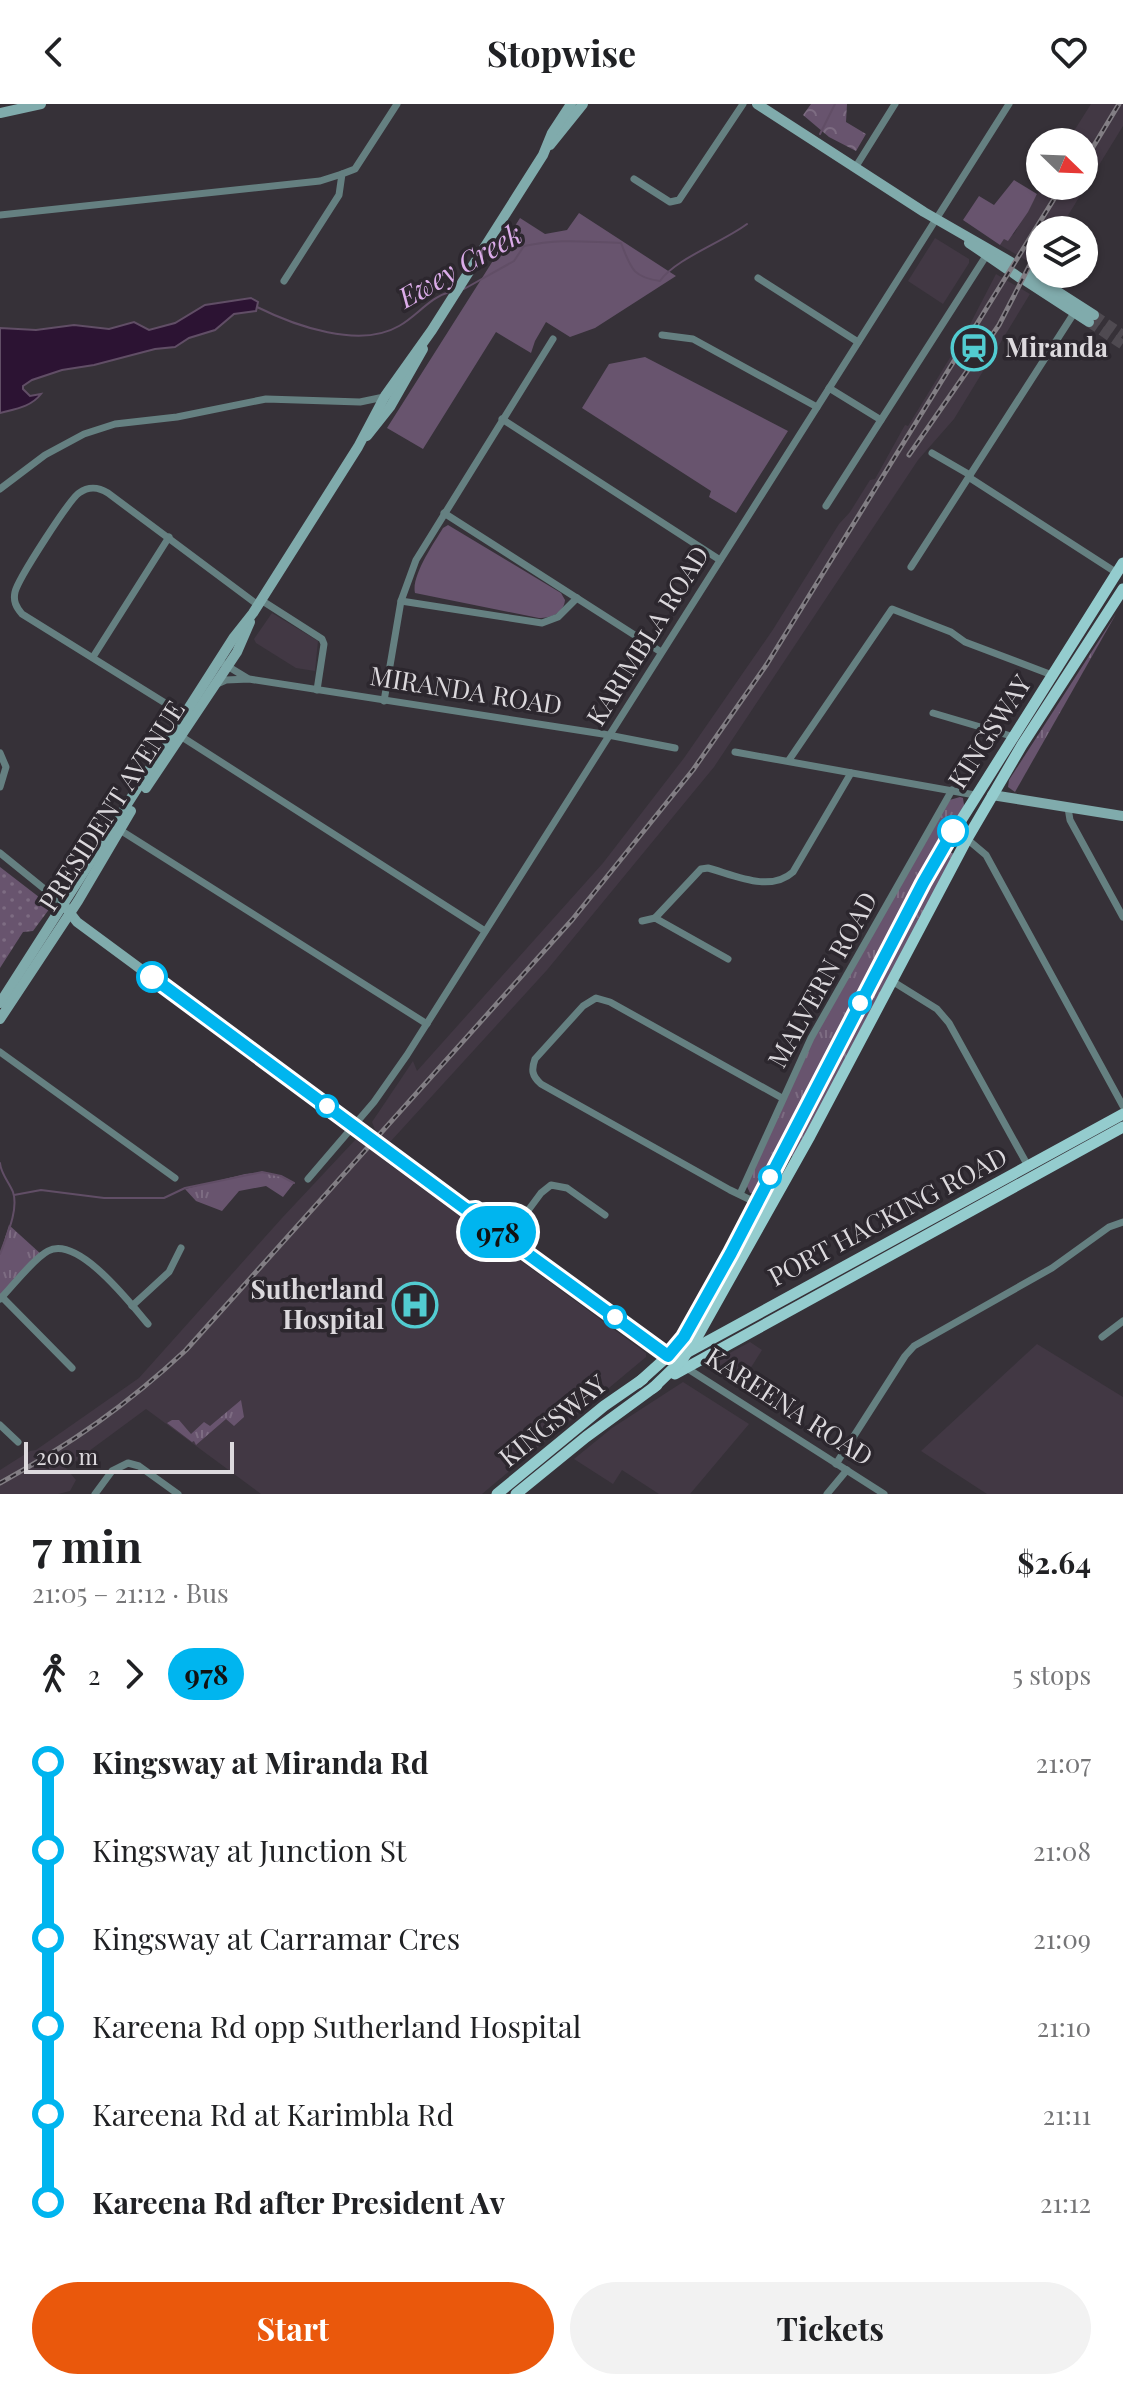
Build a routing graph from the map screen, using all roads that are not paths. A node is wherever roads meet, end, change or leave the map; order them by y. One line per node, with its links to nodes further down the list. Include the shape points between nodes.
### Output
1 (41, 104): 9 (main road)
2 (397, 104): 12 (street, via 355,169)
3 (571, 104): 10 (main road, PRESIDENT AVENUE)
4 (583, 104): 10 (main road, PRESIDENT AVENUE)
5 (743, 104): 13 (street, via 679,200 670,202)
6 (757, 104): 11 (main road)
7 (895, 104): 11 (street)
8 (1009, 104): 15 (street, KARIMBLA ROAD)
9 (0, 113)
10 (546, 150): 23 (main road, PRESIDENT AVENUE)
11 (855, 168): 15 (main road)
12 (342, 174): 14 (street, via 320,181); 20 (street, via 339,195)
13 (634, 179)
14 (0, 215)
15 (935, 219): 16 (main road); 26 (street, KARIMBLA ROAD)
16 (948, 227): 17 (main road); 18 (main road)
17 (986, 256): 18 (main road); 33 (street)
18 (1019, 272): 21 (main road)
19 (758, 278): 26 (street)
20 (284, 281)
21 (1077, 309): 22 (main road); 36 (street)
22 (1092, 318)
23 (432, 330): 28 (main road, PRESIDENT AVENUE); 34 (main road, PRESIDENT AVENUE, via 390,407)
24 (662, 335): 30 (street, via 699,342)
25 (553, 339): 32 (street)
26 (858, 342): 27 (street, KARIMBLA ROAD)
27 (829, 388): 30 (street, KARIMBLA ROAD); 33 (street)
28 (385, 396): 29 (street); 31 (main road, PRESIDENT AVENUE)
29 (360, 402): 31 (street); 37 (street, via 266,399 115,424 45,455)
30 (817, 407): 41 (street, KARIMBLA ROAD)
31 (371, 418): 34 (main road, PRESIDENT AVENUE)
32 (502, 419): 39 (street); 41 (street)
33 (881, 420): 38 (street)
34 (358, 447): 48 (main road, PRESIDENT AVENUE)
35 (932, 453): 36 (street)
36 (970, 477): 42 (street); 43 (street)
37 (0, 489)
38 (826, 506)
39 (444, 513): 45 (street); 46 (street, via 416,560)
40 (169, 537): 48 (street); 50 (street); 50 (street, via 108,493 96,488 81,491 18,583 14,601 22,614)
41 (720, 560): 49 (street, KARIMBLA ROAD)
42 (911, 567)
43 (1121, 571): 52 (main road, KINGSWAY)
44 (1123, 589): 47 (main road, KINGSWAY)
45 (577, 598): 46 (street, via 558,617 542,623); 49 (street)
46 (401, 601): 58 (street)
47 (1119, 605): 54 (main road, KINGSWAY)
48 (258, 606): 51 (main road, PRESIDENT AVENUE); 56 (street, via 322,639); 57 (main road, PRESIDENT AVENUE)
49 (661, 652): 61 (street, KARIMBLA ROAD)
50 (93, 657): 60 (street)
51 (228, 665): 53 (street, MIRANDA ROAD); 55 (main road, PRESIDENT AVENUE); 57 (street, via 220,667)
52 (1052, 675): 54 (main road); 62 (main road, KINGSWAY); 67 (street, via 892,609)
53 (249, 679): 55 (street, MIRANDA ROAD); 56 (street, MIRANDA ROAD)
54 (1065, 681): 72 (main road, KINGSWAY)
55 (217, 684): 57 (main road, PRESIDENT AVENUE)
56 (317, 690): 58 (street, MIRANDA ROAD)
57 (202, 696): 60 (main road, PRESIDENT AVENUE); 63 (main road, PRESIDENT AVENUE)
58 (384, 701): 61 (street, MIRANDA ROAD)
59 (933, 713): 62 (street)
60 (184, 716): 78 (main road, PRESIDENT AVENUE)
61 (609, 735): 64 (street, MIRANDA ROAD); 82 (street, KARIMBLA ROAD)
62 (1011, 736): 71 (main road, KINGSWAY)
63 (182, 737): 75 (main road, PRESIDENT AVENUE); 82 (street)
64 (675, 748)
65 (735, 752): 67 (street)
66 (0, 753): 69 (street, via 6,767)
67 (789, 760): 68 (street)
68 (851, 773): 70 (street); 80 (street, via 785,879 766,883 701,869)
69 (0, 787)
70 (952, 790): 71 (street); 89 (street, MALVERN ROAD)
71 (975, 795): 72 (main road); 98 (main road, KINGSWAY, via 927,875)
72 (992, 795): 73 (main road); 76 (main road, KINGSWAY)
73 (1068, 808): 74 (main road); 79 (street)
74 (1123, 816)
75 (120, 830): 78 (main road, PRESIDENT AVENUE); 87 (street)
76 (967, 839): 84 (main road, KINGSWAY); 90 (street, via 986,855)
77 (0, 853): 78 (street)
78 (66, 909): 85 (main road, PRESIDENT AVENUE); 86 (main road, PRESIDENT AVENUE); 92 (main road, KAREENA ROAD)
79 (1123, 917)
80 (655, 918): 81 (street); 83 (street)
81 (642, 921)
82 (485, 931): 87 (street, KARIMBLA ROAD)
83 (728, 959)
84 (892, 981): 94 (street, via 937,1009 949,1023); 99 (main road, KINGSWAY)
85 (0, 1003)
86 (0, 1019)
87 (427, 1024): 92 (street, KARIMBLA ROAD)
88 (0, 1052): 95 (street)
89 (782, 1098): 97 (street, MALVERN ROAD); 97 (street, via 596,998 535,1059 533,1077 541,1084)
90 (1123, 1106)
91 (1123, 1114): 94 (main road, PORT HACKING ROAD)
92 (354, 1126): 96 (street, KARIMBLA ROAD); 102 (main road, KAREENA ROAD)
93 (1123, 1127): 94 (main road, PORT HACKING ROAD)
94 (1031, 1171): 109 (main road, PORT HACKING ROAD); 112 (main road, PORT HACKING ROAD)
95 (175, 1178)
96 (308, 1179)
97 (740, 1194): 98 (street)
98 (757, 1203): 99 (main road); 112 (main road, KINGSWAY)
99 (770, 1209): 104 (main road, KINGSWAY)
100 (605, 1215): 102 (street, via 567,1188 551,1185)
101 (1123, 1222): 116 (street, via 914,1346)
102 (507, 1239): 112 (main road, KAREENA ROAD)
103 (181, 1248): 106 (street, via 169,1272)
104 (720, 1296): 109 (main road, via 718,1320); 111 (main road, KINGSWAY)
105 (1, 1298): 106 (street, via 45,1252 62,1248 82,1255); 113 (street)
106 (132, 1306): 108 (street)
107 (1123, 1321): 110 (street)
108 (148, 1324)
109 (735, 1326): 111 (main road, PORT HACKING ROAD)
110 (1102, 1337)
111 (688, 1353): 112 (main road, PORT HACKING ROAD)
112 (677, 1361): 116 (street, KAREENA ROAD); 120 (main road, KINGSWAY, via 604,1406); 121 (main road, KINGSWAY, via 653,1388)
113 (72, 1368)
114 (0, 1425): 115 (street)
115 (18, 1442)
116 (836, 1464): 117 (street, KAREENA ROAD)
117 (847, 1470): 122 (street); 123 (street, KAREENA ROAD)
118 (95, 1494): 119 (street, via 112,1471 128,1463)
119 (178, 1494)
120 (497, 1494)
121 (516, 1494)
122 (827, 1494)
123 (884, 1494)

